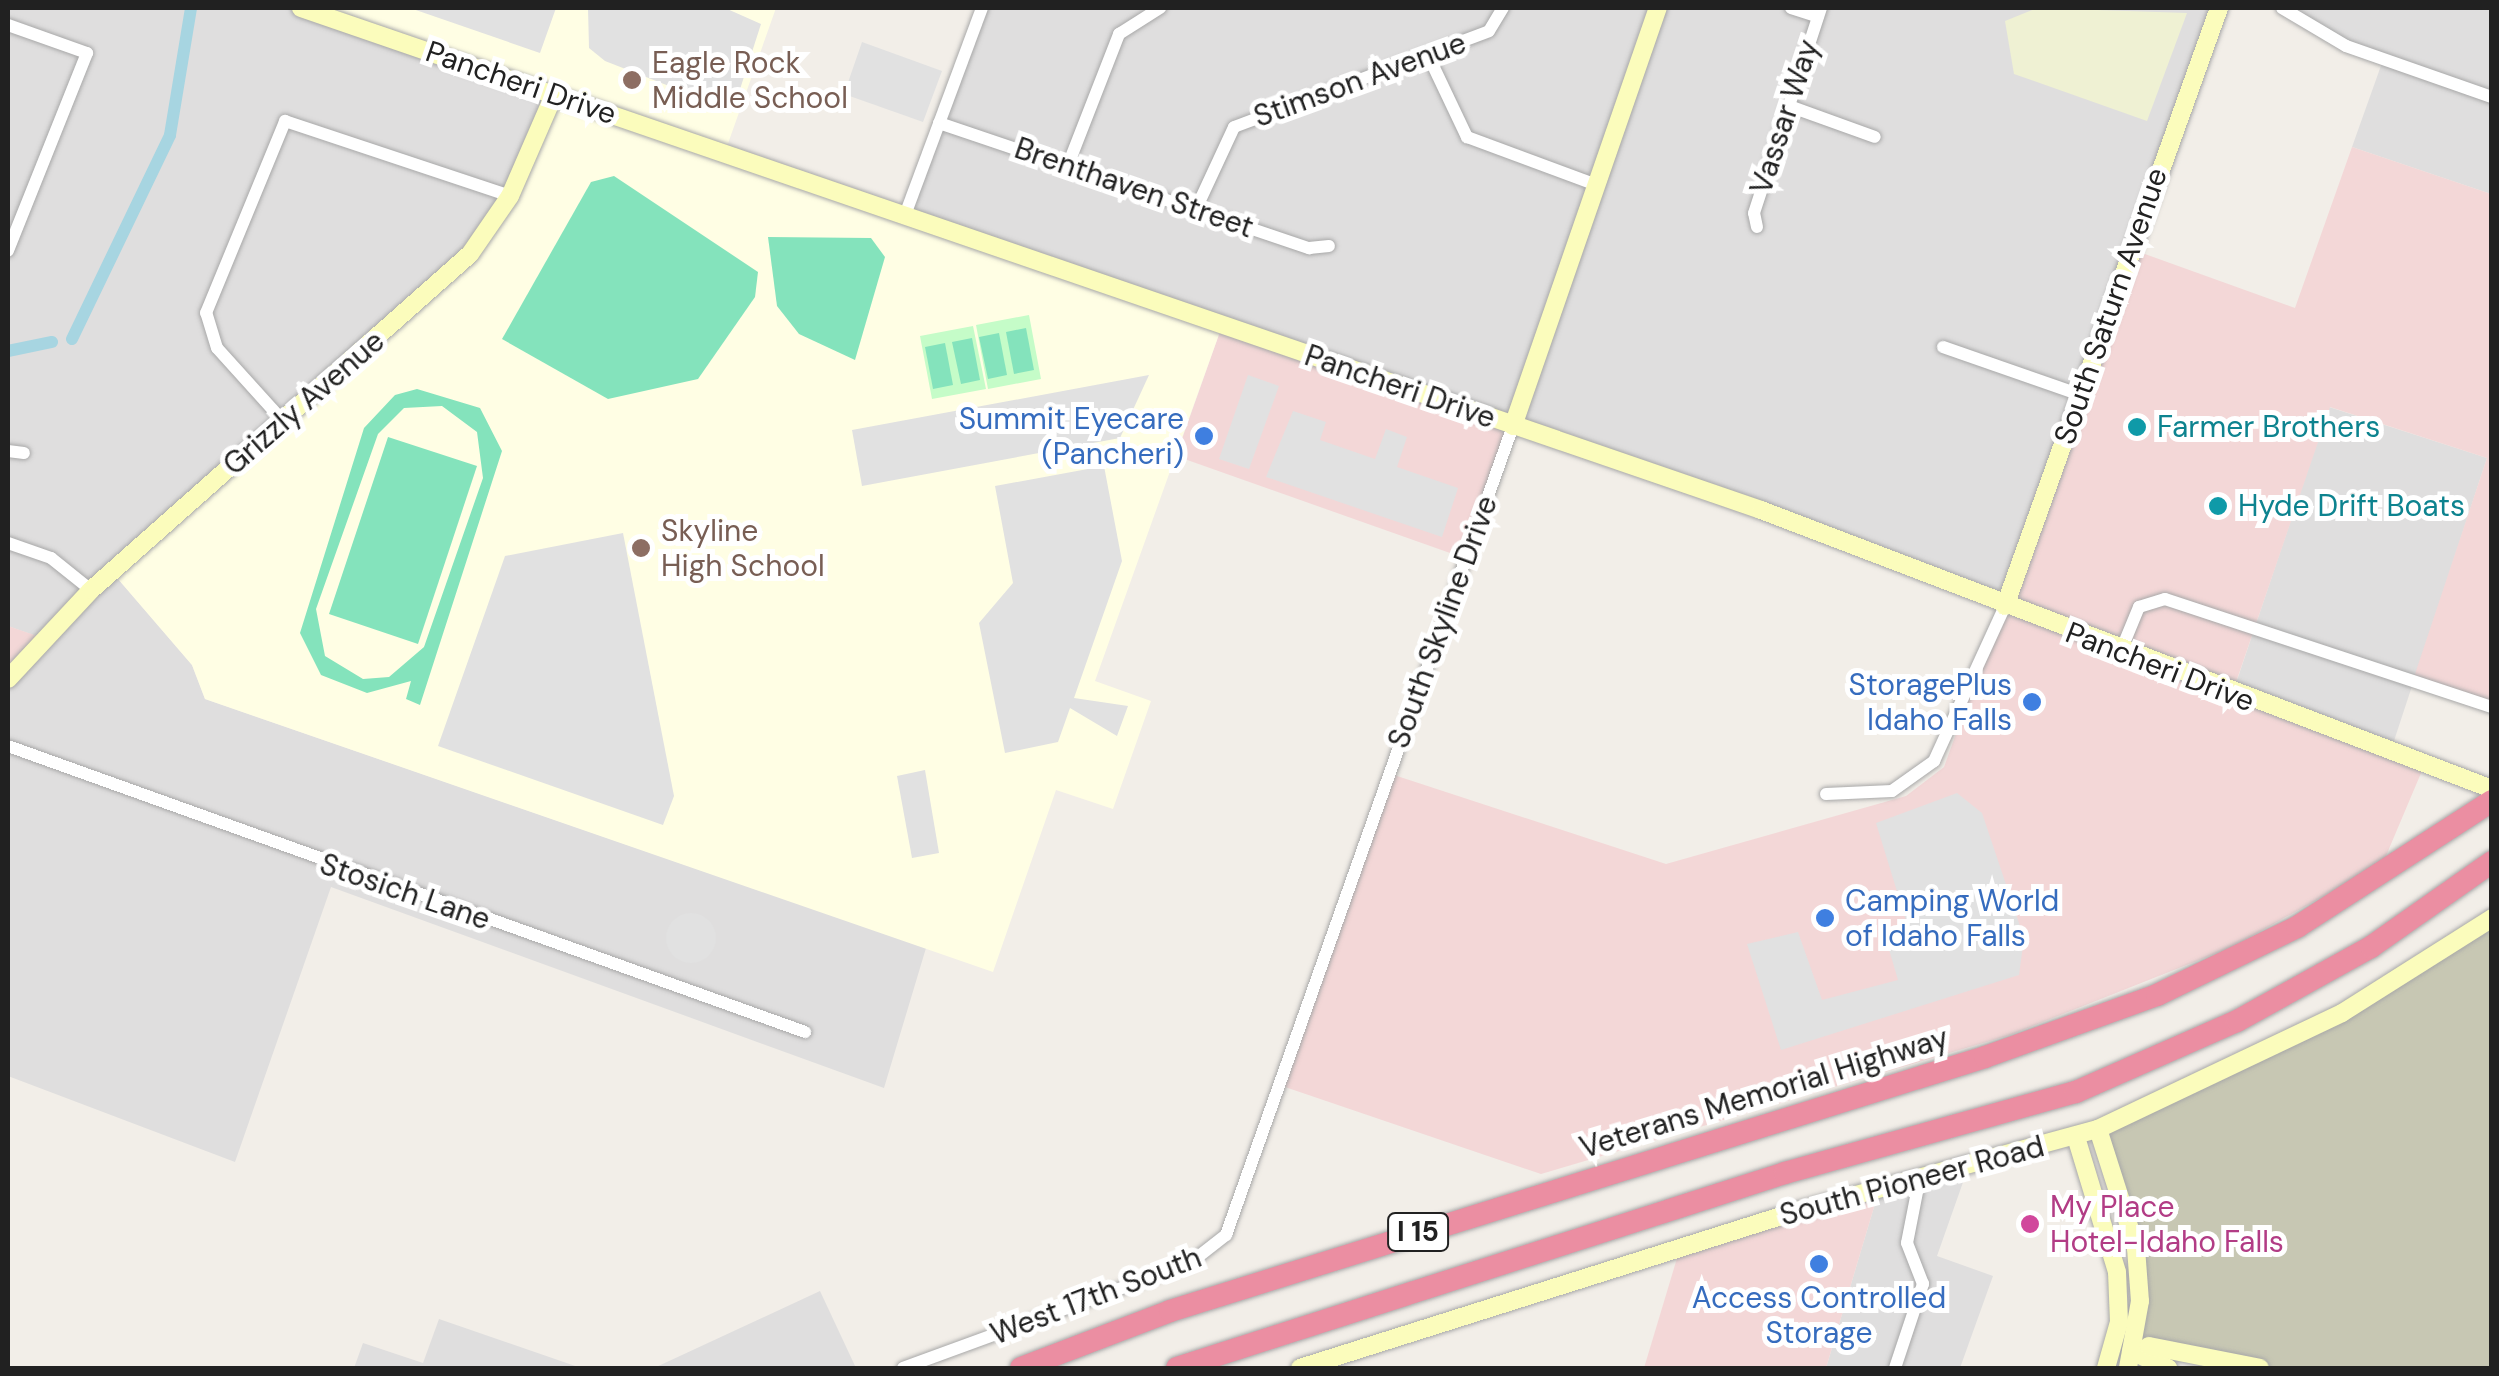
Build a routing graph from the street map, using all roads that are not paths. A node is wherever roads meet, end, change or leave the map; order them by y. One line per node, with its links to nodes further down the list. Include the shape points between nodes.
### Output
1 (301, 8): 12 (street, Pancheri Drive)
2 (982, 8): 15 (street)
3 (1160, 8): 17 (street, via 1120,34)
4 (1504, 8): 11 (street, Stimson Avenue, via 1489,31)
5 (1658, 8): 18 (street, South Skyline Drive)
6 (1792, 8): 9 (street)
7 (2219, 8): 26 (street, South Saturn Avenue)
8 (2282, 8): 13 (street, via 2392,63)
9 (1820, 12): 14 (street, Vassar Way)
10 (8, 25): 24 (street, via 87,53)
11 (1430, 57): 18 (street, via 1467,137); 20 (street, Stimson Avenue, via 1234,127)
12 (554, 95): 19 (street, Grizzly Avenue); 21 (street, Pancheri Drive)
13 (2492, 98)
14 (1788, 106): 16 (street); 22 (street, Vassar Way)
15 (939, 123): 17 (street, Brenthaven Street); 21 (street)
16 (1875, 136)
17 (1068, 165): 20 (street, Brenthaven Street)
18 (1597, 185): 28 (street, South Skyline Drive)
19 (510, 196): 27 (street, Grizzly Avenue, via 450,275); 27 (street, via 285,122 206,313 217,348)
20 (1196, 209): 23 (street, Brenthaven Street, via 1309,248)
21 (905, 215): 28 (street, Pancheri Drive)
22 (1757, 227)
23 (1329, 246)
24 (8, 251)
25 (1943, 348): 26 (street)
26 (2081, 395): 33 (street, South Saturn Avenue)
27 (283, 421): 32 (street, Grizzly Avenue)
28 (1513, 426): 33 (street, Pancheri Drive); 47 (street, South Skyline Drive)
29 (8, 451): 30 (street)
30 (24, 453)
31 (8, 543): 32 (street, via 51,558)
32 (91, 590): 35 (street, Grizzly Avenue)
33 (2005, 606): 34 (street, Pancheri Drive); 39 (street, via 1934,761 1892,791)
34 (2120, 653): 36 (street, via 2140,607 2164,599); 38 (street, Pancheri Drive)
35 (8, 678)
36 (2492, 706)
37 (8, 746): 43 (street, Stosich Lane)
38 (2492, 789)
39 (1826, 794)
40 (2492, 801): 51 (highway, Veterans Memorial Highway / I 15, via 2297,927 2156,994 1170,1312)
41 (2492, 862): 52 (highway, I 15, via 2371,948 2237,1021 2076,1092 1768,1178)
42 (2492, 918): 44 (street, South Pioneer Road, via 2342,1013)
43 (805, 1032)
44 (2098, 1129): 45 (street, South Pioneer Road); 49 (street, via 2136,1248)
45 (2076, 1137): 46 (street, South Pioneer Road); 48 (street, via 2118,1272)
46 (1920, 1177): 53 (street, South Pioneer Road); 54 (street, via 1907,1243 1923,1284)
47 (1226, 1235): 50 (street, West 17th South, via 1190,1264)
48 (2112, 1347): 49 (street); 55 (street)
49 (2134, 1358): 56 (street); 57 (street, via 2149,1346)
50 (904, 1368)
51 (1020, 1368)
52 (1177, 1368)
53 (1300, 1368)
54 (1895, 1368)
55 (2106, 1368)
56 (2168, 1368)
57 (2260, 1368)

